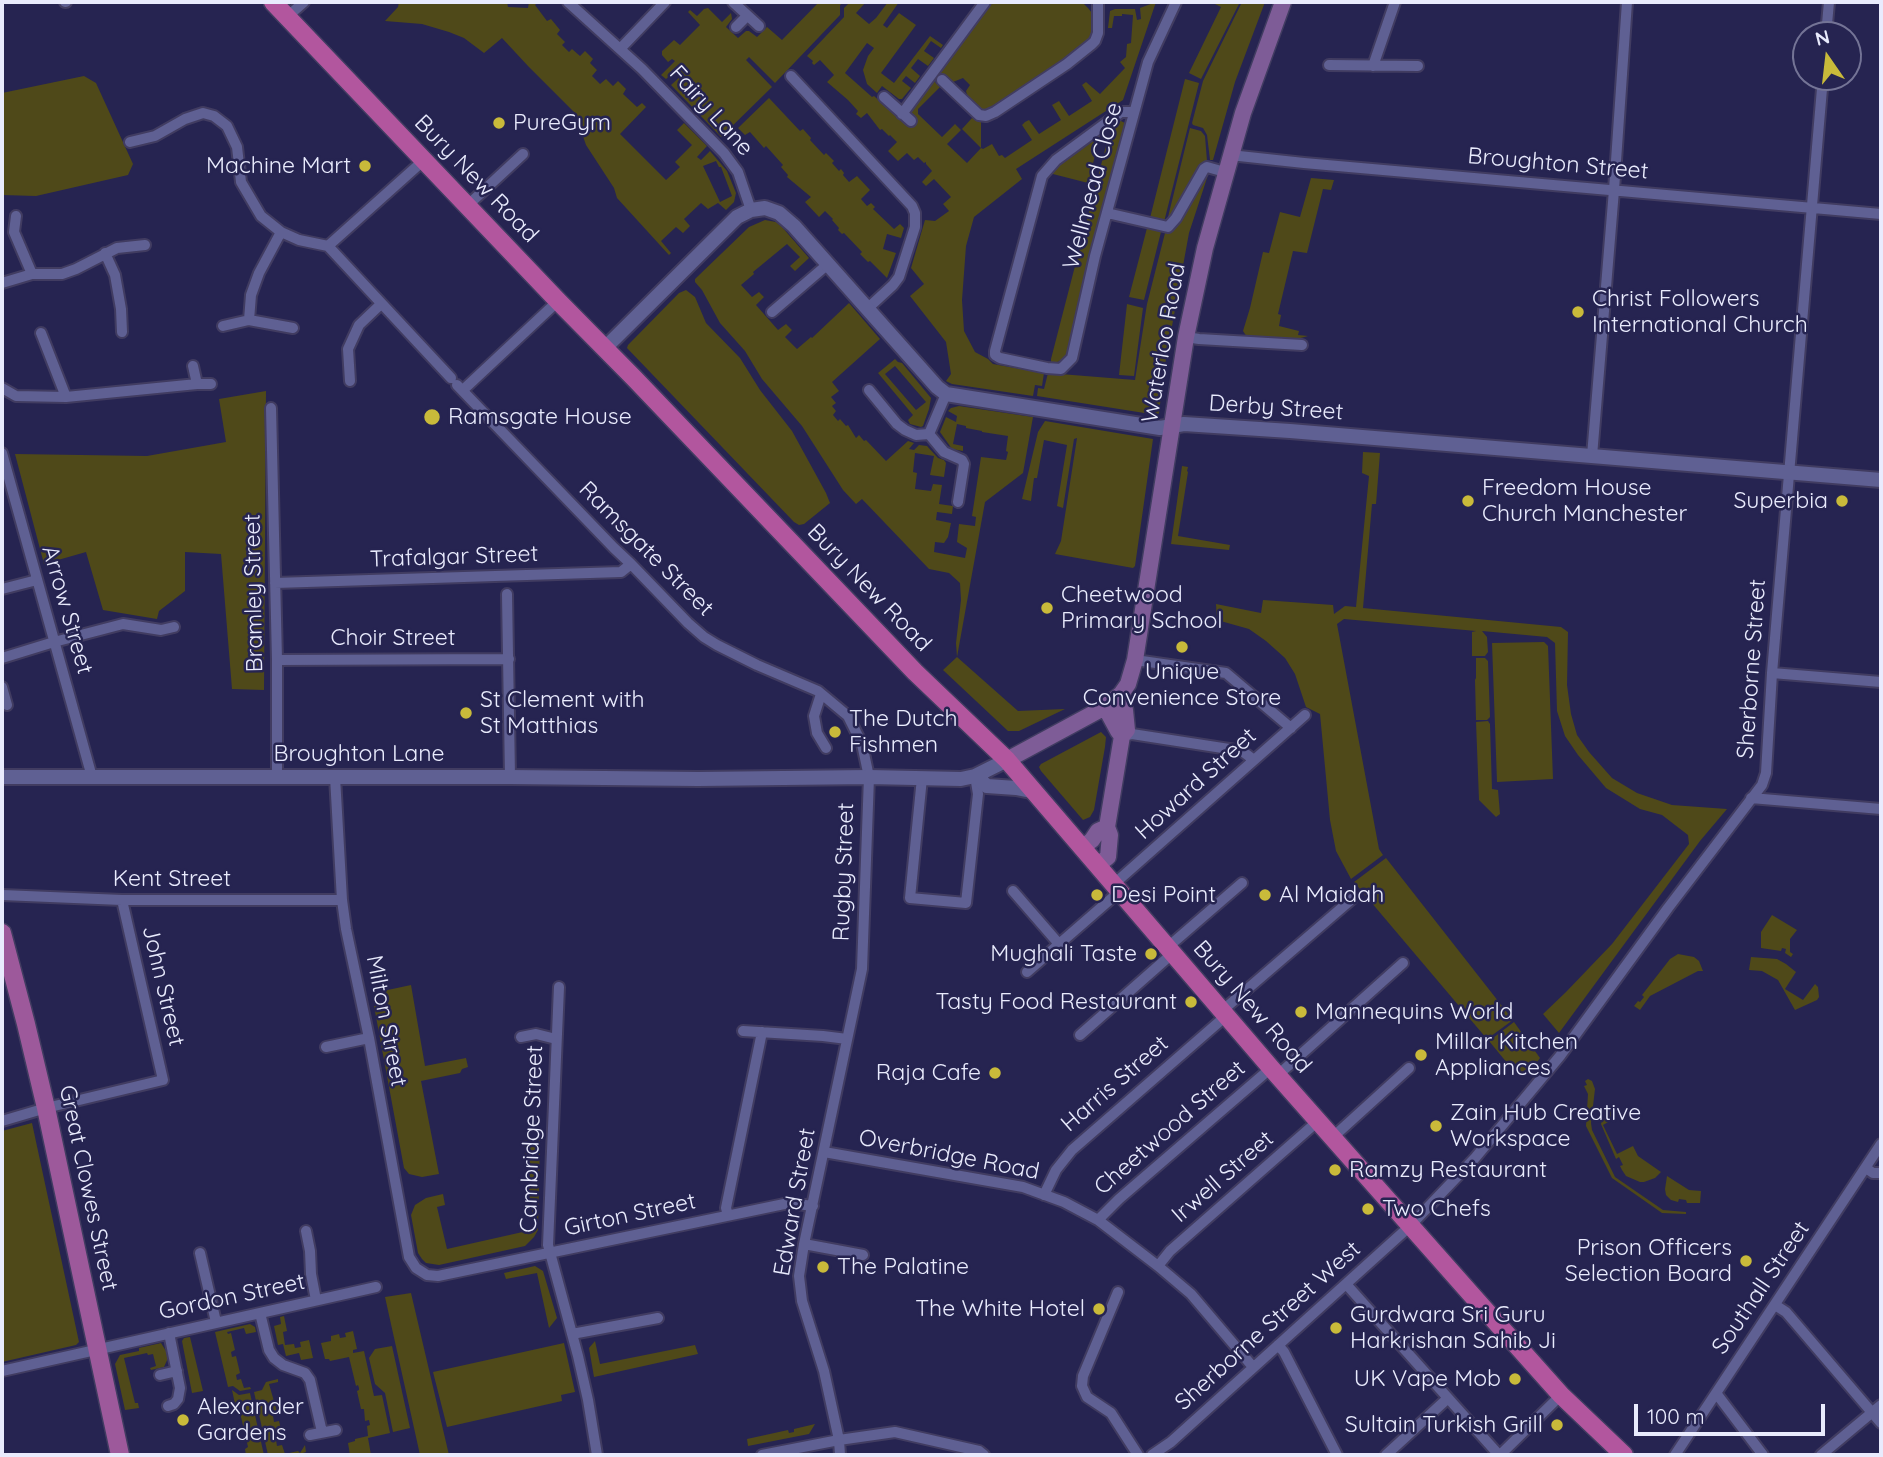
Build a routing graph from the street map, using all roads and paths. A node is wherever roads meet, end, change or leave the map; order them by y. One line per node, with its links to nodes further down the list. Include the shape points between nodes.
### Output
1 (273, 2): 14 (highway, Bury New Road)
2 (304, 2): 14 (street)
3 (568, 2): 18 (street, Fairy Lane)
4 (665, 2): 18 (street)
5 (733, 2): 13 (street)
6 (985, 2): 25 (street, via 906,117)
7 (1099, 2): 23 (street, via 1098,33 1092,44 995,113 979,115 960,89)
8 (1176, 2): 26 (street, Wellmead Close, via 1148,62)
9 (1283, 2): 29 (main road, Waterloo Road)
10 (1395, 2): 20 (street)
11 (1626, 2): 32 (street)
12 (1829, 2): 15 (street)
13 (747, 16): 16 (street); 17 (street)
14 (287, 18): 30 (highway, Bury New Road)
15 (1827, 21)
16 (759, 26)
17 (736, 27)
18 (620, 49): 35 (street, Fairy Lane, via 730,160)
19 (1329, 65): 20 (street)
20 (1373, 66): 21 (street)
21 (1418, 66)
22 (792, 76): 48 (street, via 915,213 899,277)
23 (942, 80)
24 (1822, 91): 34 (street, Sherborne Street)
25 (884, 97)
26 (1134, 112): 36 (street, Wellmead Close); 36 (street, Wellmead Close, via 1121,111 1042,176 995,355 1061,369 1072,358)
27 (130, 142): 39 (street, via 155,136 202,113 214,116 227,126 237,147 241,182 261,216)
28 (523, 154): 33 (street)
29 (1230, 155): 31 (main road, Waterloo Road); 32 (street, Broughton Street)
30 (424, 160): 33 (highway, Bury New Road); 41 (street)
31 (1225, 172): 36 (street, via 1204,169 1168,227); 55 (main road, Waterloo Road)
32 (1615, 190): 34 (street, Broughton Street); 71 (street)
33 (467, 206): 46 (highway, Bury New Road)
34 (1812, 208): 37 (street, Broughton Street); 72 (street, Sherborne Street)
35 (751, 210): 43 (street, via 779,213); 57 (street, via 737,217)
36 (1107, 213)
37 (1881, 214)
38 (16, 216): 44 (street, via 15,232)
39 (281, 232): 41 (street); 50 (street, via 251,295)
40 (145, 245): 42 (street)
41 (328, 246): 47 (street, Ramsgate Street)
42 (104, 253): 44 (street, via 62,274); 53 (street, via 117,283)
43 (828, 264): 48 (street); 49 (street)
44 (32, 274): 45 (street)
45 (2, 283)
46 (558, 301): 57 (highway, Bury New Road); 62 (street)
47 (381, 304): 59 (street, via 359,326 348,349); 62 (street, Ramsgate Street)
48 (867, 309): 65 (street)
49 (772, 312)
50 (249, 320): 51 (street); 52 (street)
51 (223, 326)
52 (293, 328)
53 (122, 332)
54 (41, 333): 66 (street)
55 (1186, 337): 56 (street); 68 (main road, Waterloo Road)
56 (1302, 345)
57 (605, 348): 96 (highway, Bury New Road, via 915,671)
58 (192, 366): 60 (street)
59 (350, 381)
60 (197, 384): 61 (street); 66 (street)
61 (211, 384)
62 (457, 384): 75 (street, Ramsgate Street)
63 (2, 388): 66 (street, via 16,396)
64 (869, 390): 69 (street, via 905,430)
65 (946, 394): 68 (street, Derby Street, via 1160,428); 69 (street)
66 (66, 397)
67 (271, 408): 77 (street, Bramley Street)
68 (1172, 426): 71 (street, Derby Street); 85 (main road, Waterloo Road)
69 (929, 434): 74 (street, via 944,452 964,464)
70 (2, 453): 76 (street, Arrow Street)
71 (1592, 456): 72 (street, Derby Street)
72 (1790, 472): 73 (street, Derby Street); 86 (street, Sherborne Street)
73 (1881, 480)
74 (958, 502)
75 (631, 564): 77 (street, Trafalgar Street, via 621,572); 89 (street, Ramsgate Street, via 704,637)
76 (37, 580): 78 (street); 81 (street, Arrow Street)
77 (275, 583): 84 (street, Bramley Street)
78 (2, 589)
79 (508, 594): 83 (street)
80 (174, 627): 81 (street, via 161,631 123,624)
81 (54, 642): 82 (street); 100 (street, Arrow Street)
82 (2, 658)
83 (509, 659): 84 (street, Choir Street); 103 (street)
84 (277, 660): 101 (street, Bramley Street)
85 (1135, 660): 90 (main road, Waterloo Road, via 1128,684); 93 (street, via 1226,673)
86 (1772, 673): 87 (street); 107 (street, Sherborne Street, via 1766,773)
87 (1881, 682)
88 (2, 687): 91 (street)
89 (821, 694): 95 (street, via 814,716); 104 (street, Ramsgate Street, via 848,716 862,744)
90 (1112, 702): 94 (main road); 96 (main road)
91 (7, 705)
92 (1305, 715): 93 (street, Howard Street)
93 (1291, 728): 97 (street, Howard Street)
94 (1122, 736): 97 (street, via 1242,751); 109 (main road)
95 (825, 748)
96 (1007, 760): 98 (street, Broughton Lane); 106 (highway, Bury New Road)
97 (1254, 760): 113 (street, Howard Street)
98 (975, 776): 105 (street, Broughton Lane); 105 (street, via 978,794 966,903 910,898); 106 (street, via 987,786)
99 (2, 777): 100 (street, Broughton Lane)
100 (92, 777): 101 (street, Broughton Lane)
101 (277, 777): 102 (street, Broughton Lane)
102 (335, 777): 103 (street, Broughton Lane); 118 (street, Milton Street)
103 (510, 777): 104 (street, Broughton Lane)
104 (869, 777): 105 (street, Broughton Lane); 123 (street, Rugby Street)
105 (922, 778)
106 (1036, 792): 110 (highway, Bury New Road)
107 (1751, 798): 108 (street); 149 (street, Sherborne Street, via 1553,1064 1475,1158)
108 (1881, 809)
109 (1107, 827): 110 (main road); 111 (main road, via 1108,857)
110 (1083, 847): 111 (highway, Bury New Road)
111 (1098, 865): 113 (highway, Bury New Road)
112 (1242, 883): 121 (street)
113 (1117, 888): 120 (street, Howard Street); 121 (highway, Bury New Road)
114 (1013, 891): 120 (street)
115 (2, 895): 117 (street, Kent Street)
116 (1352, 899): 126 (street, Harris Street)
117 (122, 900): 118 (street, Kent Street); 137 (street, John Street, via 163,1080)
118 (342, 900): 131 (street, Milton Street)
119 (2, 933): 137 (main road, Great Clowes Street)
120 (1059, 944): 124 (street, Howard Street)
121 (1171, 950): 126 (highway, Bury New Road); 129 (street)
122 (1403, 963): 136 (street, Cheetwood Street)
123 (862, 970): 133 (street, Edward Street)
124 (1027, 972)
125 (559, 987): 132 (street, Cambridge Street)
126 (1225, 1012): 136 (highway, Bury New Road); 145 (street, Harris Street, via 1072,1150)
127 (743, 1031): 128 (street)
128 (762, 1032): 133 (street); 147 (street)
129 (1080, 1035)
130 (521, 1037): 132 (street, via 536,1034)
131 (369, 1038): 134 (street); 156 (street, Milton Street, via 408,1257)
132 (556, 1039): 153 (street, Cambridge Street)
133 (847, 1039): 142 (street, Edward Street)
134 (326, 1047)
135 (1409, 1068): 140 (street)
136 (1275, 1071): 139 (highway, Bury New Road); 148 (street, Cheetwood Street)
137 (46, 1108): 138 (street); 168 (main road, Great Clowes Street)
138 (2, 1121)
139 (1318, 1121): 140 (highway, Bury New Road); 155 (street, Irwell Street)
140 (1332, 1138): 149 (highway, Bury New Road)
141 (1881, 1144): 143 (street, Southall Street)
142 (824, 1152): 145 (street, Overbridge Road, via 1023,1187); 146 (street, Edward Street)
143 (1866, 1168): 144 (street); 161 (street, Southall Street)
144 (1881, 1174)
145 (1044, 1195): 148 (street, Overbridge Road)
146 (813, 1206): 147 (street, Girton Street, via 789,1203); 151 (street, Edward Street)
147 (728, 1215): 153 (street, Girton Street)
148 (1098, 1220): 155 (street, Overbridge Road)
149 (1410, 1226): 157 (street, Sherborne Street West); 174 (highway, Bury New Road)
150 (306, 1231): 160 (street)
151 (804, 1244): 154 (street); 183 (street, Edward Street, via 800,1288)
152 (200, 1253): 164 (street)
153 (550, 1253): 156 (street, Girton Street, via 438,1276); 166 (street, Cambridge Street)
154 (863, 1255)
155 (1158, 1266): 169 (street, Overbridge Road, via 1191,1294)
156 (416, 1268)
157 (1346, 1284): 167 (street, Sherborne Street West); 175 (street)
158 (376, 1287): 160 (street, Gordon Street)
159 (1118, 1292): 190 (street, via 1082,1386 1087,1397 1111,1413)
160 (316, 1300): 162 (street, Gordon Street)
161 (1775, 1305): 173 (street, Southall Street); 178 (street, via 1786,1311)
162 (260, 1313): 164 (street, Gordon Street); 181 (street, via 274,1358 310,1380)
163 (658, 1318): 166 (street)
164 (216, 1322): 165 (street, Gordon Street)
165 (169, 1333): 168 (street, Gordon Street); 171 (street)
166 (572, 1334): 186 (street, Cambridge Street)
167 (1278, 1345): 169 (street, Sherborne Street West); 192 (street)
168 (97, 1349): 170 (street, Gordon Street); 185 (main road, Great Clowes Street)
169 (1253, 1367): 191 (street, Sherborne Street West)
170 (2, 1371)
171 (177, 1371): 172 (street); 177 (street, via 180,1393)
172 (160, 1375)
173 (1716, 1394): 196 (street, Southall Street); 197 (street)
174 (1561, 1395): 194 (street); 195 (highway, Bury New Road)
175 (1447, 1399): 193 (street); 194 (street)
176 (1881, 1405): 178 (street)
177 (168, 1406)
178 (1872, 1413): 179 (street); 184 (street)
179 (1881, 1423)
180 (336, 1430): 181 (street)
181 (322, 1432): 182 (street)
182 (310, 1435)
183 (839, 1440): 187 (street); 188 (street, Edward Street); 189 (street, via 895,1432)
184 (1829, 1453)
185 (120, 1455)
186 (597, 1455)
187 (762, 1455)
188 (840, 1455)
189 (984, 1455)
190 (1138, 1455)
191 (1152, 1455)
192 (1336, 1455)
193 (1386, 1455)
194 (1499, 1455)
195 (1624, 1455)
196 (1675, 1455)
197 (1763, 1455)

